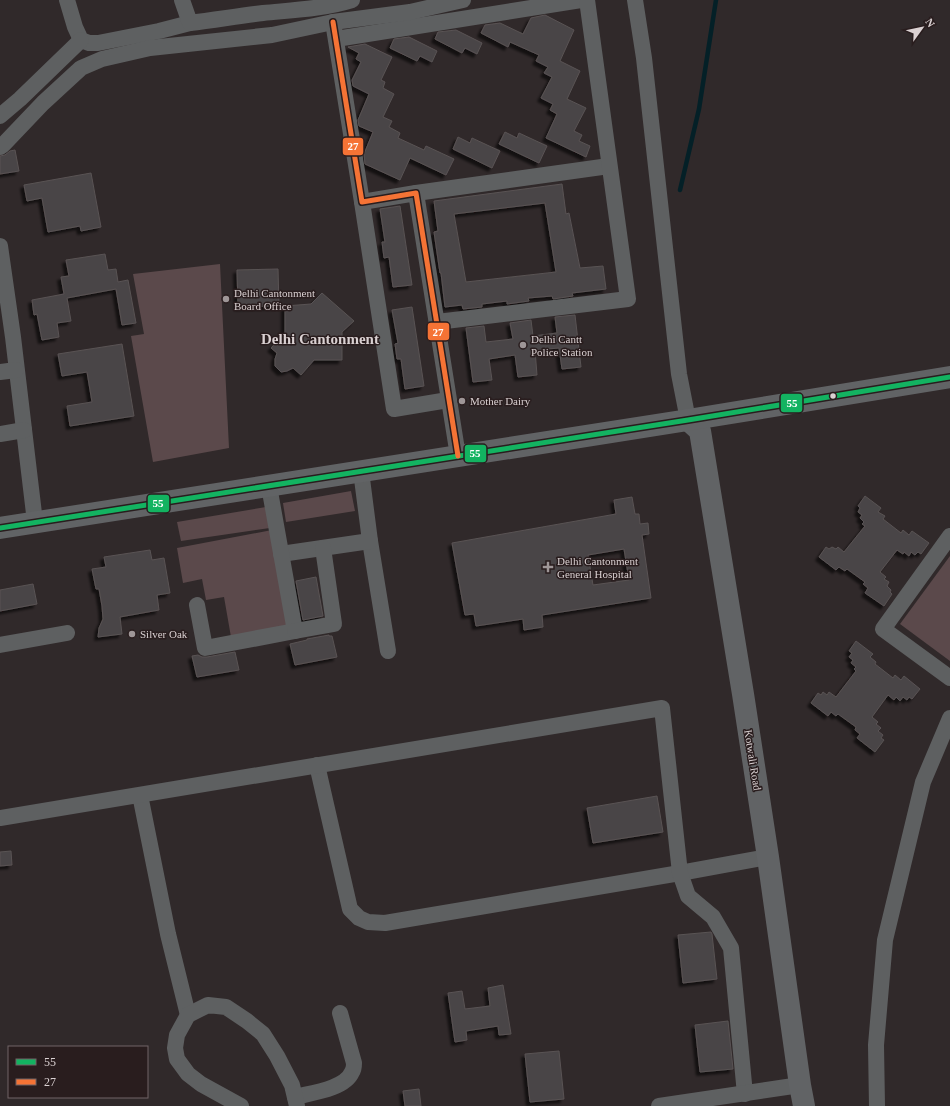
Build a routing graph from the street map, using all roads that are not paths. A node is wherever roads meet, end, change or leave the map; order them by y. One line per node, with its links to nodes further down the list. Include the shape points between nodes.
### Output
1 (67, 0): 12 (street)
2 (182, 0): 10 (street)
3 (352, 0): 8 (street, via 339,4)
4 (463, 0): 9 (street, via 410,12)
5 (581, 0): 11 (street)
6 (587, 0): 15 (street)
7 (635, 0): 24 (street, via 644,58 679,374)
8 (321, 4): 10 (street)
9 (333, 22): 11 (street); 14 (street, via 272,35 150,48 102,59 81,68)
10 (190, 23): 12 (street, via 98,44 89,44)
11 (336, 39): 17 (street)
12 (81, 40): 13 (street)
13 (0, 116)
14 (0, 147)
15 (609, 166): 16 (street); 19 (street, via 628,300)
16 (416, 193): 17 (street); 19 (street)
17 (362, 202): 23 (street, via 394,409)
18 (0, 246): 20 (street)
19 (437, 322): 23 (street)
20 (16, 370): 21 (street); 25 (street)
21 (0, 372)
22 (950, 377): 24 (street)
23 (448, 400): 27 (street)
24 (688, 420): 27 (street); 46 (street, Kotwali Road, via 700,431)
25 (24, 430): 26 (street); 30 (street)
26 (0, 434)
27 (458, 456): 28 (street)
28 (360, 471): 29 (street); 33 (street)
29 (270, 486): 30 (street); 35 (street)
30 (35, 522): 31 (street)
31 (0, 528)
32 (950, 536): 41 (street, via 883,629)
33 (370, 541): 34 (street); 40 (street)
34 (323, 548): 35 (street); 37 (street, via 334,624)
35 (281, 554): 37 (street)
36 (197, 606): 37 (street, via 205,648)
37 (295, 631)
38 (67, 633): 39 (street)
39 (0, 645)
40 (388, 651)
41 (950, 678)
42 (950, 718): 55 (street, via 923,782 885,940 876,1045)
43 (317, 765): 44 (street); 47 (street, via 350,909 359,918 368,922 385,923); 47 (street, via 662,708)
44 (140, 794): 45 (street); 49 (street, via 168,934)
45 (0, 818)
46 (768, 857): 47 (street); 51 (street, Kotwali Road)
47 (680, 874): 50 (street, via 688,896 713,917 731,948)
48 (340, 1013): 52 (street, via 354,1070 344,1081)
49 (188, 1015): 52 (street, via 208,1005 226,1007 263,1034 292,1085); 53 (street, via 177,1035 177,1059 188,1074 201,1084)
50 (745, 1094): 51 (street); 54 (street)
51 (802, 1096)
52 (296, 1101)
53 (241, 1106)
54 (659, 1106)
55 (877, 1106)

